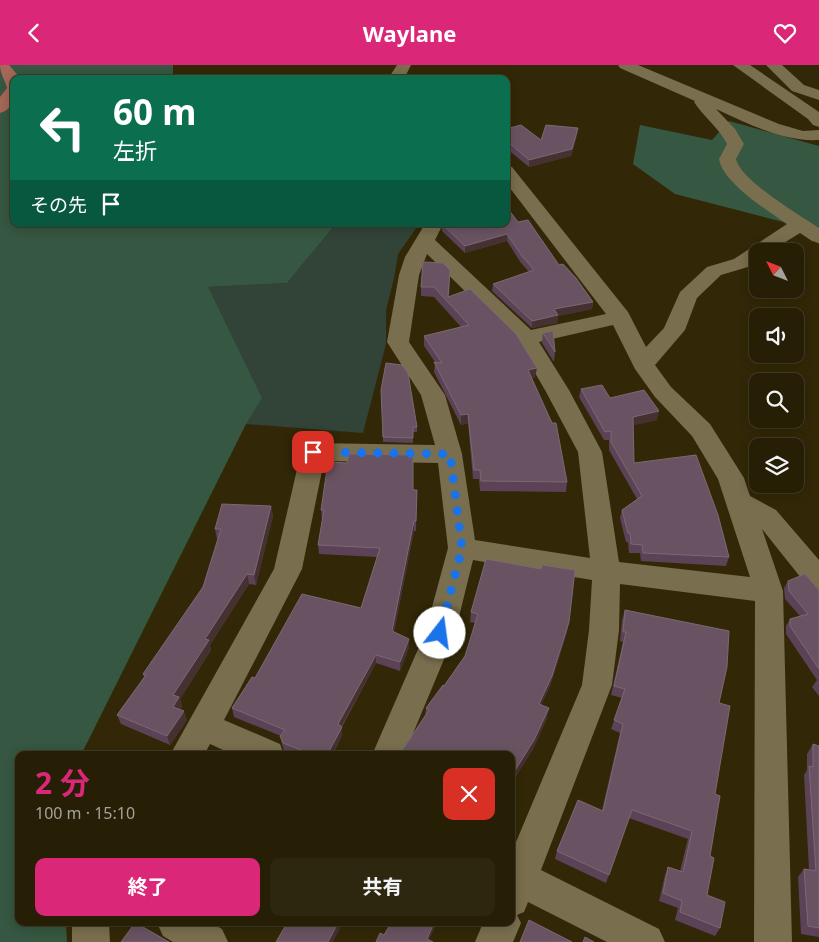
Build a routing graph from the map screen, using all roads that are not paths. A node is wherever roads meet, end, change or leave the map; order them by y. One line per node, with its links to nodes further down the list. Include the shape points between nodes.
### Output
1 (1, 65): 5 (main road)
2 (625, 65): 8 (street)
3 (740, 65): 10 (street)
4 (772, 65): 7 (street, via 798,88)
5 (10, 76)
6 (10, 94): 9 (main road)
7 (819, 95)
8 (700, 98): 11 (street, via 772,128 803,136); 13 (street, via 707,111 732,135 736,144 728,155 728,164 738,177)
9 (0, 108)
10 (819, 122)
11 (819, 135)
12 (510, 176): 18 (street)
13 (801, 224): 15 (street); 16 (street)
14 (429, 232): 19 (street); 21 (street, via 415,257 398,342 433,395)
15 (819, 237)
16 (771, 243)
17 (749, 257): 20 (street, via 714,271 687,295 674,330)
18 (620, 317): 19 (street); 20 (street)
19 (526, 338): 24 (street, via 590,452)
20 (643, 364): 22 (street, via 663,392 701,430 731,478)
21 (450, 454): 23 (street); 27 (street, via 313,452 288,569)
22 (739, 502): 25 (street, via 767,517); 26 (street)
23 (462, 548): 24 (street); 30 (street, via 440,633)
24 (606, 571): 26 (street); 31 (street, via 604,630 597,685)
25 (819, 580)
26 (769, 591): 40 (street)
27 (204, 726): 28 (street); 29 (street)
28 (188, 751)
29 (259, 751)
30 (390, 751)
31 (515, 882)
32 (515, 884): 39 (street)
33 (90, 926): 36 (street)
34 (181, 926): 37 (street)
35 (501, 926): 38 (street)
36 (91, 942)
37 (209, 942)
38 (494, 942)
39 (646, 942)
40 (773, 942)

